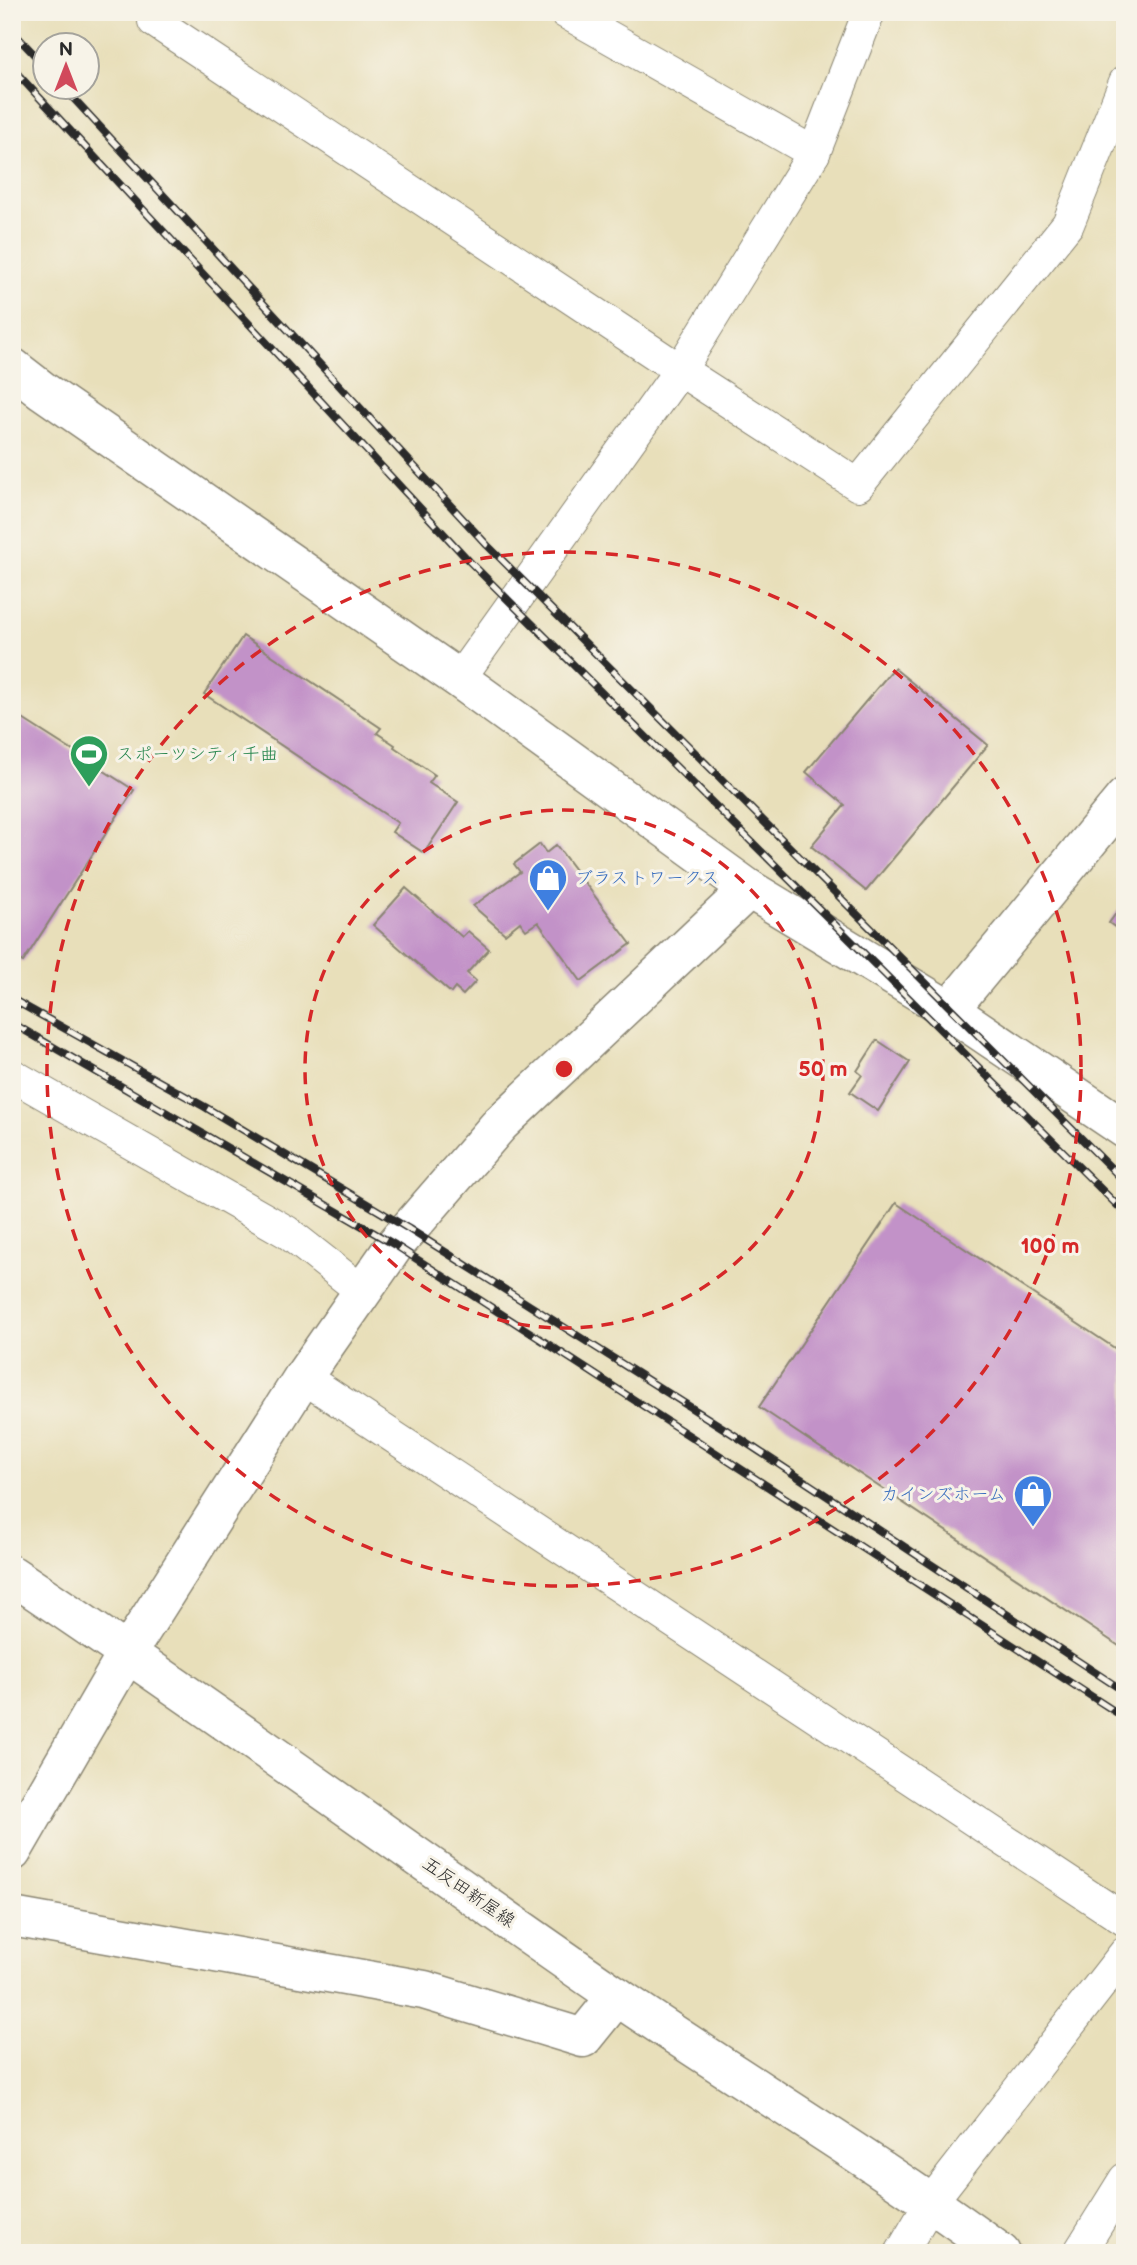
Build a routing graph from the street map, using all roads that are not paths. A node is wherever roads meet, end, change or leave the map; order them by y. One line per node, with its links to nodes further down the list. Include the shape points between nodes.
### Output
1 (157, 12): 7 (street, via 154,21)
2 (565, 12): 5 (street)
3 (869, 12): 5 (street)
4 (1125, 82): 7 (street, via 1068,224 858,485)
5 (814, 153): 7 (street)
6 (12, 367): 8 (street)
7 (680, 370): 8 (street)
8 (459, 679): 10 (street)
9 (1125, 797): 11 (street)
10 (749, 889): 11 (street); 14 (street, via 500,1124 395,1245)
11 (949, 1010): 13 (street)
12 (12, 1075): 14 (street, via 287,1232)
13 (1125, 1129)
14 (362, 1291): 15 (street)
15 (303, 1377): 17 (street); 20 (street)
16 (12, 1575): 17 (street, 五反田新屋線)
17 (128, 1652): 18 (street); 22 (street, 五反田新屋線)
18 (12, 1852)
19 (12, 1917): 22 (street, via 424,1990 583,2038)
20 (1125, 1920)
21 (1125, 1952): 24 (street)
22 (617, 1996): 24 (street, 五反田新屋線)
23 (1125, 2179): 27 (street)
24 (931, 2202): 25 (street); 26 (street, 五反田新屋線)
25 (901, 2253)
26 (1001, 2253)
27 (1079, 2253)

